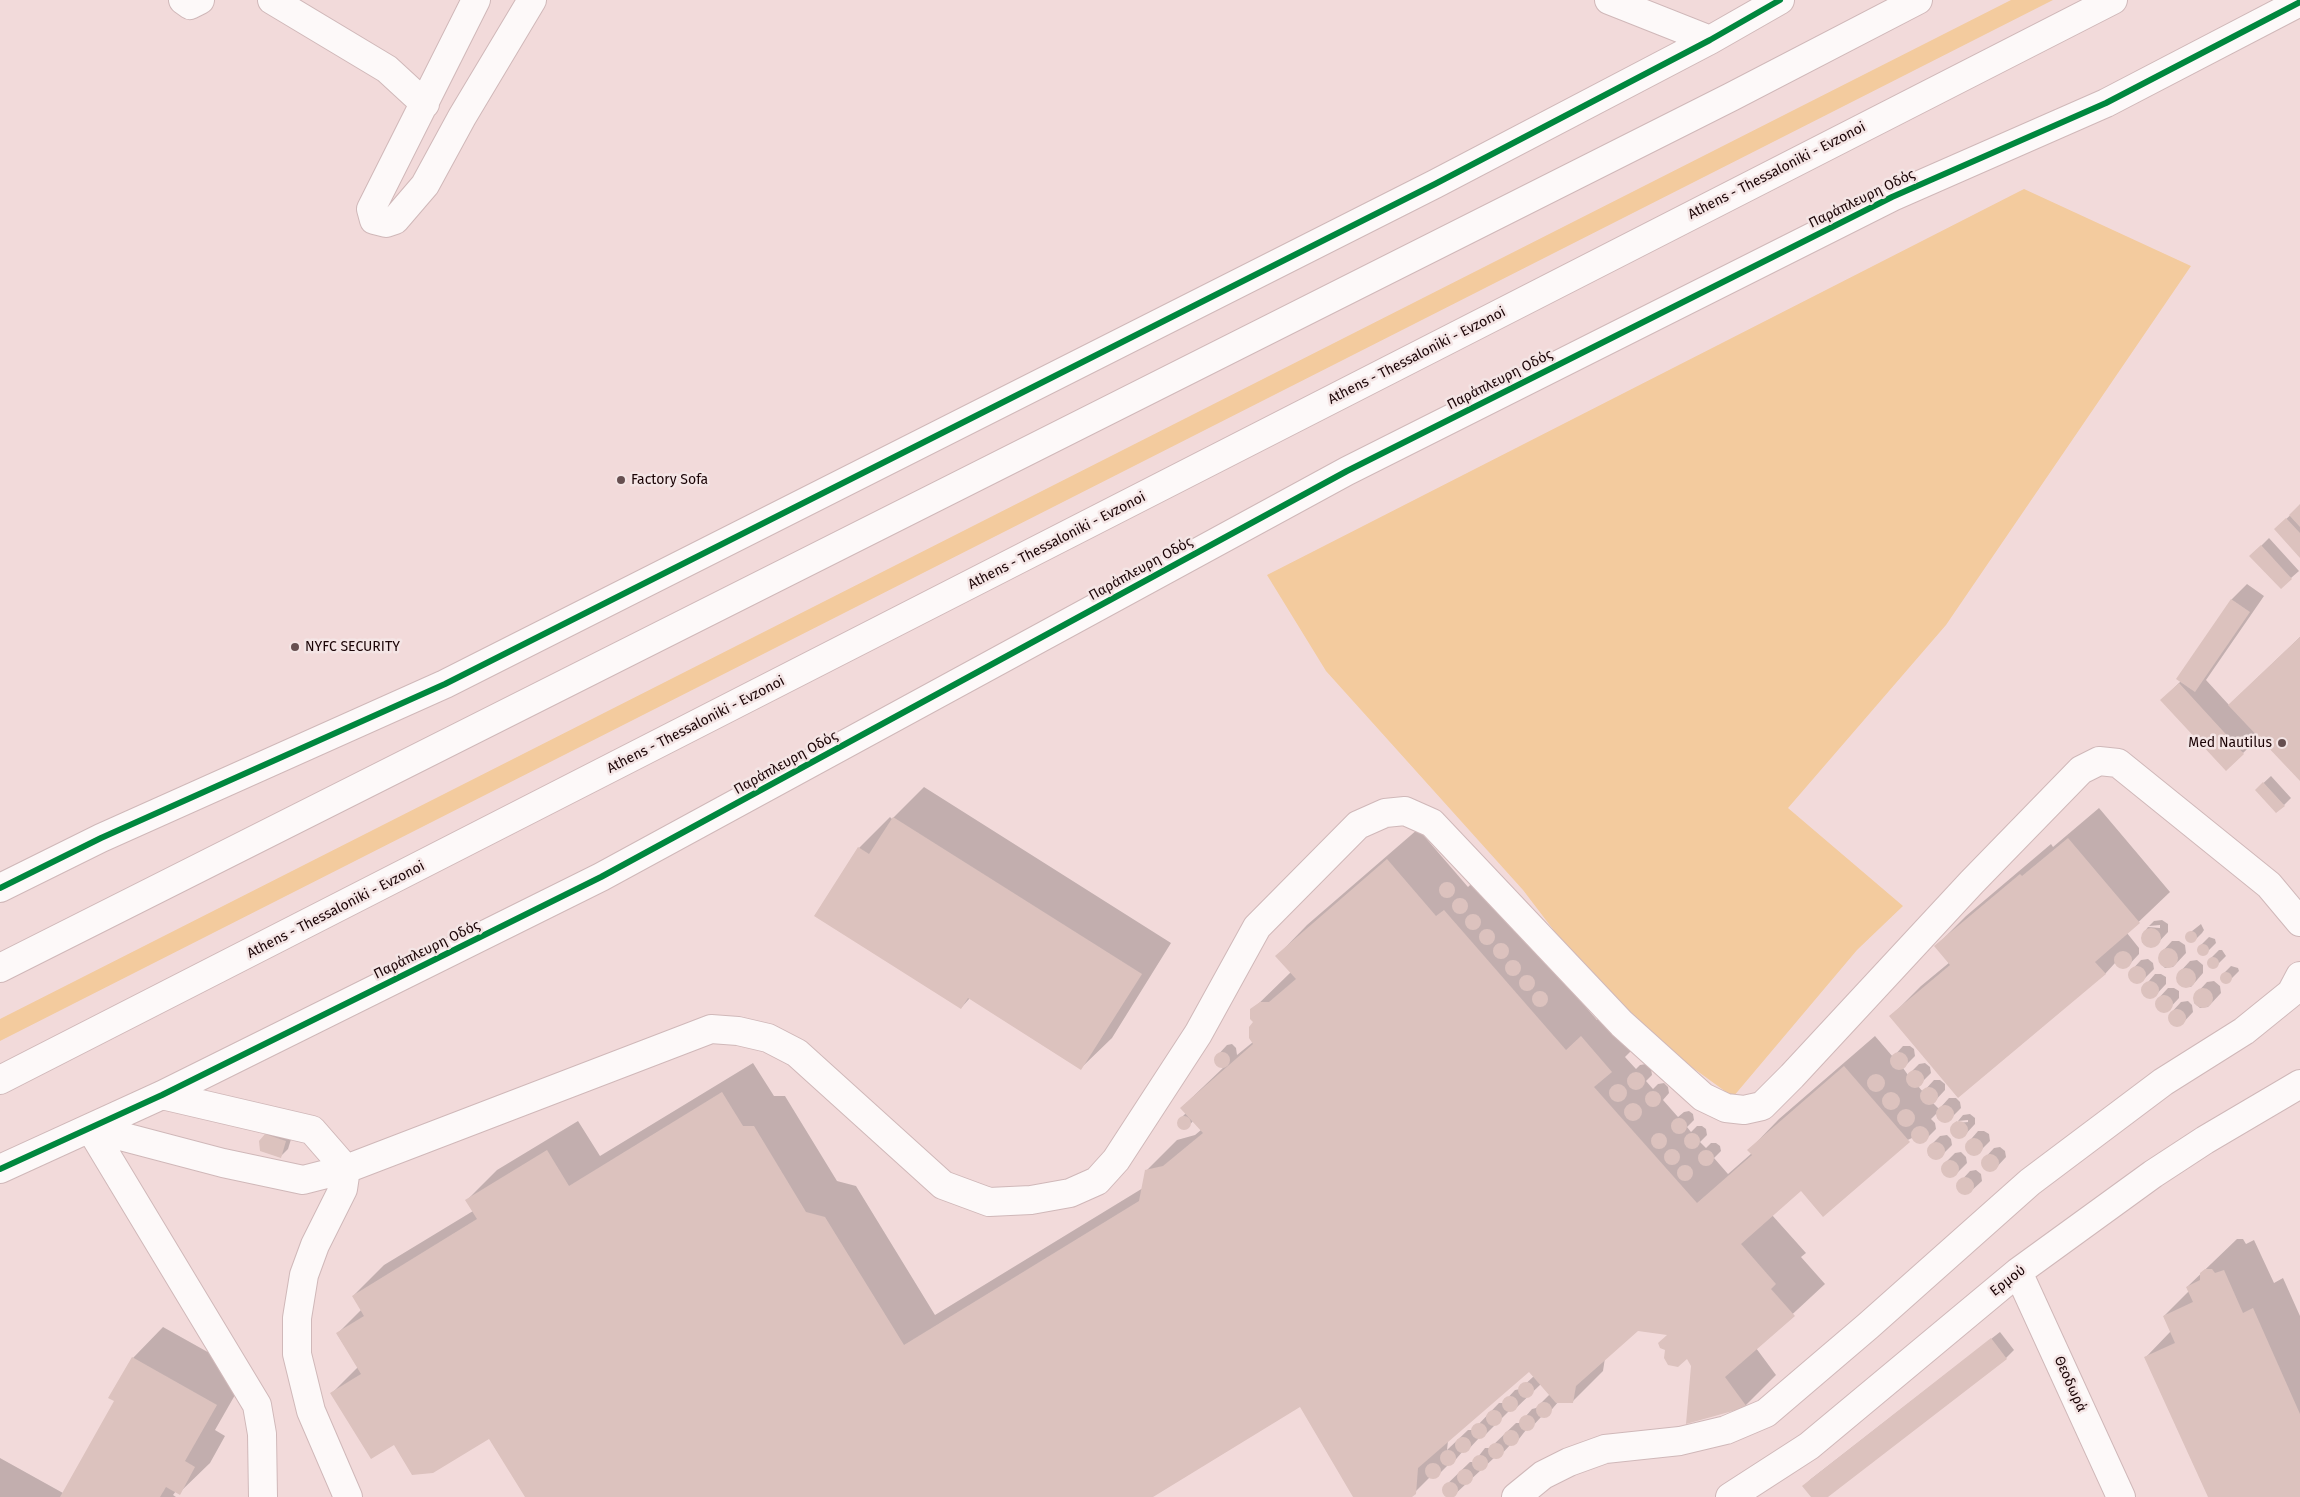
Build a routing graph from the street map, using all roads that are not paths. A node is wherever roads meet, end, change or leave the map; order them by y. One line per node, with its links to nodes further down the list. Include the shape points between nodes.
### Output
1 (183, 0): 2 (main road, via 190,5)
2 (200, 0)
3 (272, 0): 12 (main road, via 388,69)
4 (476, 0): 12 (main road)
5 (532, 0): 12 (main road, via 425,185 395,220 386,223 374,220 370,209)
6 (1609, 0): 11 (main road)
7 (1780, 0): 11 (main road)
8 (1918, 0): 15 (main road)
9 (2113, 0): 17 (main road, Athens - Thessaloniki - Evzonoi)
10 (2300, 2): 19 (main road, Παράπλευρη Οδός, via 2106,103 1892,197 1356,467 601,877)
11 (1710, 40): 13 (main road, via 1435,184 445,684 101,838)
12 (425, 104)
13 (0, 888)
14 (2300, 922): 22 (main road, via 2269,885 2126,769 2118,763 2098,761 2081,770 1762,1106 1744,1110 1726,1108 1703,1098 1622,1024 1432,823 1405,811 1385,813 1358,825 1258,927 1198,1034 1116,1160 1097,1181 1070,1193 1031,1200 989,1202 943,1184 797,1053 768,1038 710,1029)
15 (0, 968)
16 (2300, 976): 26 (main road, via 2292,993 2244,1031 2163,1082 2030,1182 1766,1414 1726,1430 1680,1441 1606,1449 1543,1475)
17 (0, 1080)
18 (2300, 1084): 23 (main road, Ερμού, via 2153,1174)
19 (162, 1095): 20 (main road, Παράπλευρη Οδός); 22 (main road, via 312,1130)
20 (90, 1128): 21 (main road, Παράπλευρη Οδός); 22 (main road, via 303,1180); 24 (main road, via 257,1405 262,1434)
21 (0, 1169)
22 (346, 1169): 25 (main road, via 343,1189 304,1275 297,1318 297,1354 311,1411)
23 (2018, 1272): 27 (main road, Ερμού, via 1809,1446); 28 (main road, Θεοδωρά)
24 (263, 1497)
25 (348, 1497)
26 (1516, 1497)
27 (1730, 1497)
28 (2121, 1497)

